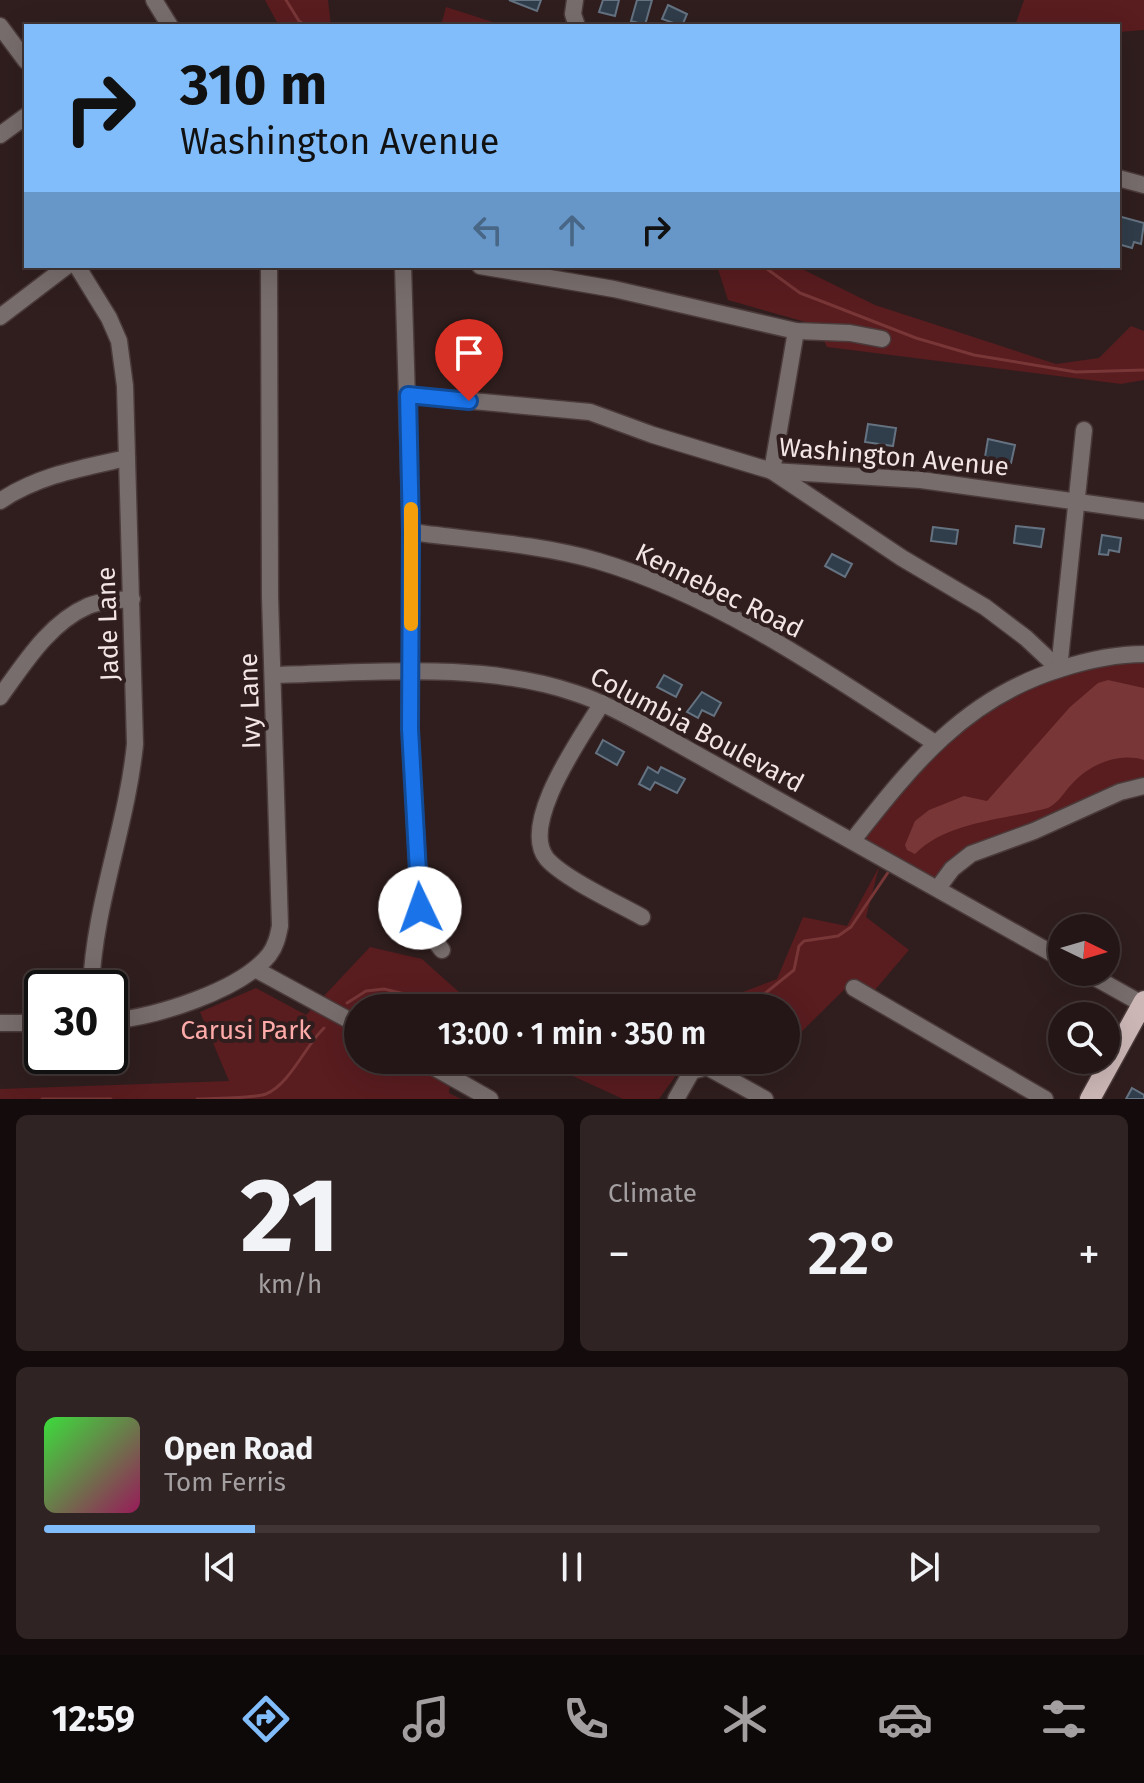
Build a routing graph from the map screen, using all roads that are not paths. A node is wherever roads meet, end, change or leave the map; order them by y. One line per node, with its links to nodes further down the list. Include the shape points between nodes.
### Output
1 (154, 0): 3 (street)
2 (575, 0): 4 (street)
3 (164, 23)
4 (576, 24)
5 (0, 26): 6 (street)
6 (24, 58)
7 (24, 117): 8 (street)
8 (0, 135)
9 (1120, 179): 10 (street)
10 (1144, 185)
11 (64, 268): 16 (street)
12 (78, 268): 21 (street, Jade Lane, via 119,341)
13 (269, 268): 31 (street, Ivy Lane)
14 (403, 268): 19 (street)
15 (494, 268): 17 (street)
16 (0, 317)
17 (796, 331): 18 (street); 22 (street)
18 (882, 339)
19 (408, 395): 22 (street, Washington Avenue, via 590,412); 26 (street)
20 (1084, 430): 23 (street)
21 (127, 458): 24 (street, via 51,475); 27 (street, Jade Lane)
22 (772, 471): 23 (street, Washington Avenue, via 921,480); 29 (street, via 985,607)
23 (1076, 500): 25 (street, Washington Avenue); 29 (street)
24 (0, 501)
25 (1144, 511)
26 (411, 532): 30 (street); 34 (street, Kennebec Road, via 568,553 653,580 825,671)
27 (132, 599): 32 (street, via 88,606 68,617 35,649); 42 (street, Jade Lane, via 132,778 98,924)
28 (1144, 654): 29 (street)
29 (1059, 669): 34 (street, via 1000,694)
30 (411, 672): 31 (street, Columbia Boulevard); 33 (street, Columbia Boulevard, via 532,681); 39 (street, via 420,908 424,927)
31 (273, 675): 41 (street, Ivy Lane, via 282,912 274,946)
32 (0, 697)
33 (602, 703): 36 (street, Columbia Boulevard); 38 (street, via 548,799 539,837 542,851 559,869)
34 (935, 743): 36 (street)
35 (1144, 786): 37 (street, via 971,854)
36 (853, 840): 37 (street, Columbia Boulevard)
37 (938, 888): 40 (street, Columbia Boulevard)
38 (642, 917)
39 (442, 950)
40 (1048, 951)
41 (255, 969): 46 (street); 47 (street, Ivy Lane, via 218,990)
42 (93, 970)
43 (1110, 986): 45 (street)
44 (854, 988): 54 (street)
45 (1143, 1004): 55 (main road)
46 (344, 1017)
47 (128, 1020)
48 (0, 1023): 49 (street)
49 (24, 1023)
50 (446, 1074): 51 (street)
51 (490, 1099)
52 (676, 1099): 53 (street, via 692,1071 707,1067)
53 (765, 1099)
54 (1045, 1099)
55 (1090, 1099)

